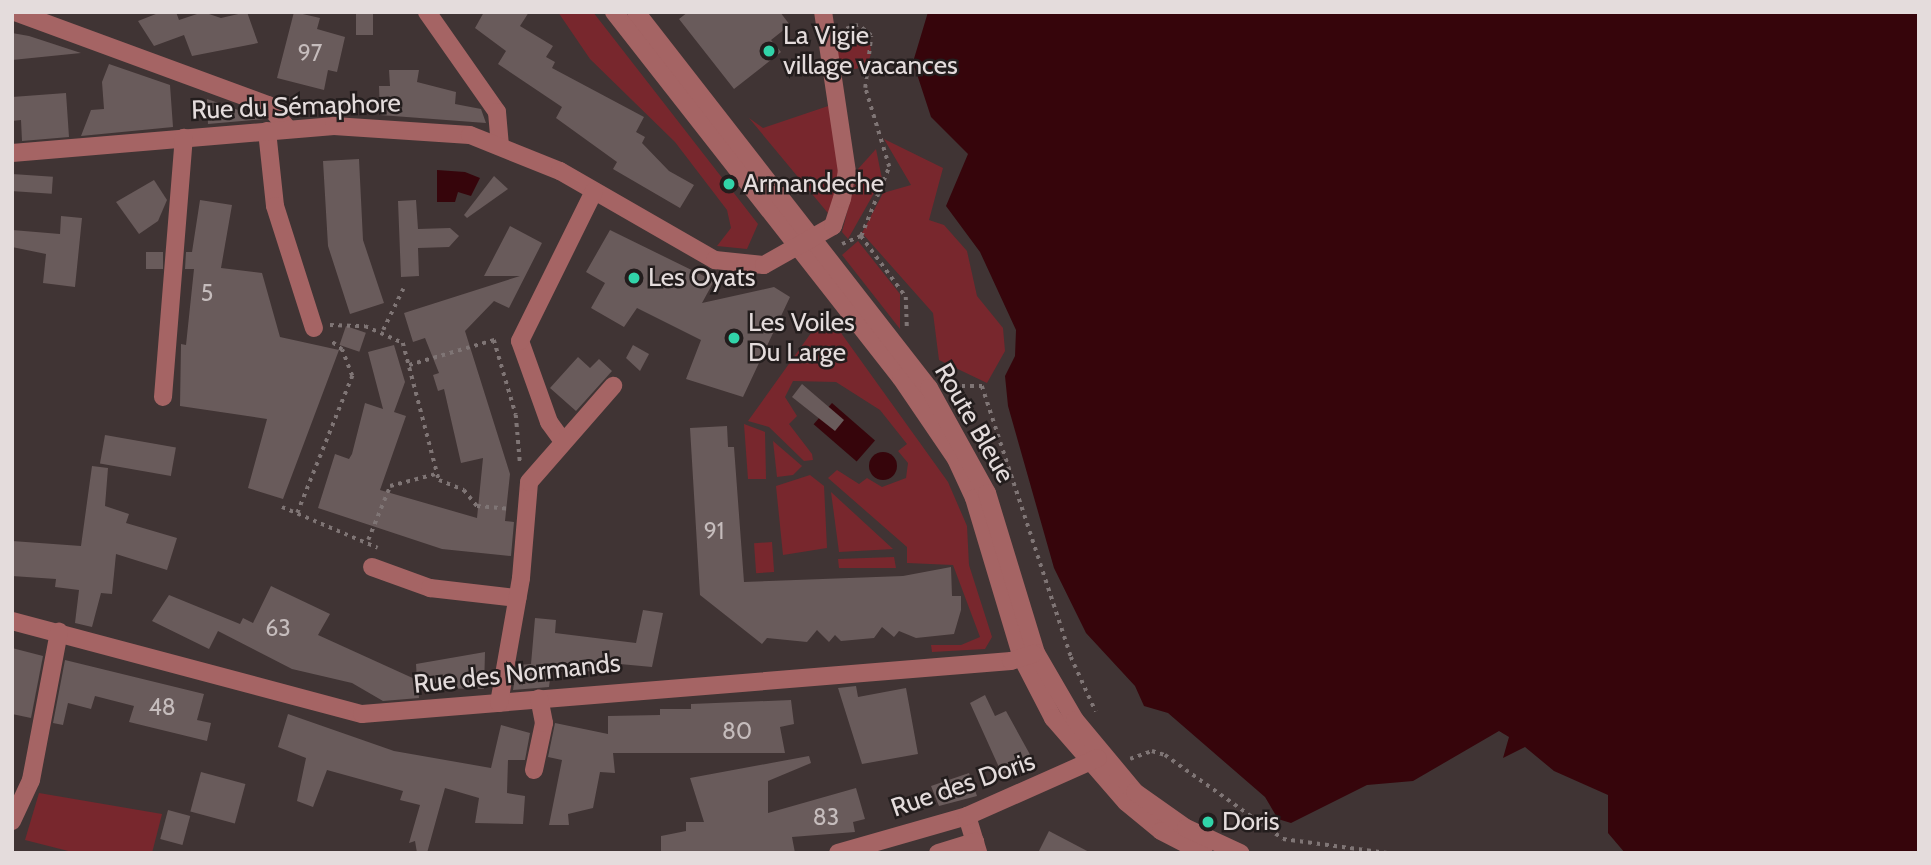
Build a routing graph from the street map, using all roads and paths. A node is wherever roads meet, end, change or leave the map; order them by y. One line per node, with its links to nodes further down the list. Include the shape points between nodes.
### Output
1 (13, 12): 7 (street, via 268,105)
2 (428, 12): 10 (street, via 497,112)
3 (614, 12): 15 (street, Route Bleue)
4 (636, 12): 15 (street, Route Bleue)
5 (823, 12): 6 (street)
6 (825, 56): 13 (path, via 835,33 852,26 871,36 865,88 889,167); 15 (street, via 847,172 833,226)
7 (288, 129): 8 (street, Rue du Sémaphore); 10 (street, Rue du Sémaphore, via 435,130)
8 (267, 131): 9 (street, Rue du Sémaphore); 17 (street, via 278,219)
9 (184, 138): 11 (street, Rue du Sémaphore); 23 (street)
10 (500, 145): 12 (street, Rue du Sémaphore)
11 (12, 153)
12 (594, 191): 15 (street, Rue du Sémaphore, via 733,267 764,265); 24 (street, via 520,341 549,422)
13 (861, 236): 14 (path); 18 (path, via 906,297)
14 (842, 244)
15 (805, 246): 35 (street, Route Bleue, via 956,459)
16 (403, 289): 19 (path)
17 (314, 328): 19 (path, via 345,322); 29 (path, via 342,350 352,376)
18 (907, 328)
19 (383, 330): 20 (path, via 403,343)
20 (409, 365): 25 (path, via 494,340 518,425); 26 (path)
21 (613, 386): 24 (street)
22 (953, 386): 38 (path, via 982,386 1071,657)
23 (163, 397)
24 (562, 440): 28 (street, via 533,473)
25 (520, 473)
26 (436, 474): 28 (path, via 477,506); 30 (path, via 386,489)
27 (282, 507): 29 (path)
28 (526, 510): 32 (street)
29 (297, 513): 30 (path)
30 (368, 540): 31 (path, via 381,553)
31 (375, 568): 32 (street, via 430,588)
32 (517, 598): 37 (street)
33 (12, 621): 34 (street, Rue des Normands)
34 (59, 632): 37 (street, Rue des Normands, via 362,714); 43 (street, via 31,780)
35 (1029, 655): 36 (street, Rue des Normands); 39 (street, Route Bleue)
36 (539, 698): 37 (street, Rue des Normands); 41 (street, via 544,723)
37 (499, 703)
38 (1100, 721)
39 (1096, 761): 42 (street, Rue des Doris); 47 (street, Route Bleue, via 1161,831); 48 (street, Route Bleue, via 1165,816)
40 (1123, 762): 49 (path, via 1152,751 1165,755 1283,839)
41 (534, 771)
42 (967, 816): 44 (street); 45 (street, Rue des Doris)
43 (12, 821)
44 (976, 848): 46 (street)
45 (838, 853)
46 (938, 853)
47 (1204, 853)
48 (1240, 853)
49 (1387, 853)

